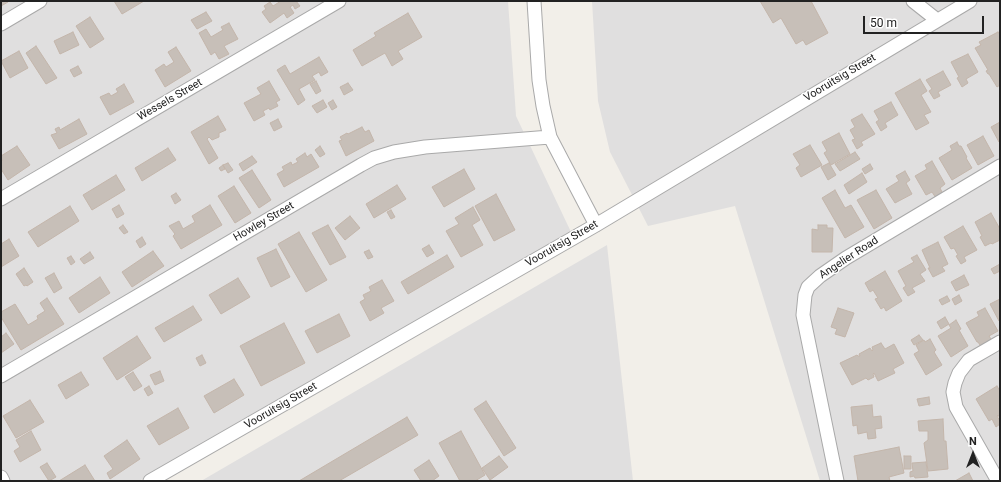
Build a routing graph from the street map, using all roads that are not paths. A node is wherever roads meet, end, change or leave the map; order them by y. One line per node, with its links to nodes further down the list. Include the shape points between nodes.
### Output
1 (40, 1): 7 (street)
2 (339, 1): 10 (street, Wessels Street)
3 (534, 1): 8 (street, via 539,80)
4 (913, 1): 6 (street)
5 (970, 1): 6 (street, Vooruitsig Street)
6 (937, 20): 11 (street, Vooruitsig Street)
7 (1, 24)
8 (550, 137): 11 (street); 13 (street, Howley Street, via 425,147 374,158)
9 (1000, 166): 17 (street, Angelier Road, via 846,258 808,287 804,295 803,315)
10 (1, 199)
11 (596, 225): 16 (street, Vooruitsig Street)
12 (1000, 342): 18 (street, via 969,360 959,373 953,392 956,407)
13 (1, 376)
14 (1, 477): 15 (street)
15 (3, 481)
16 (150, 481)
17 (837, 481)
18 (998, 481)

